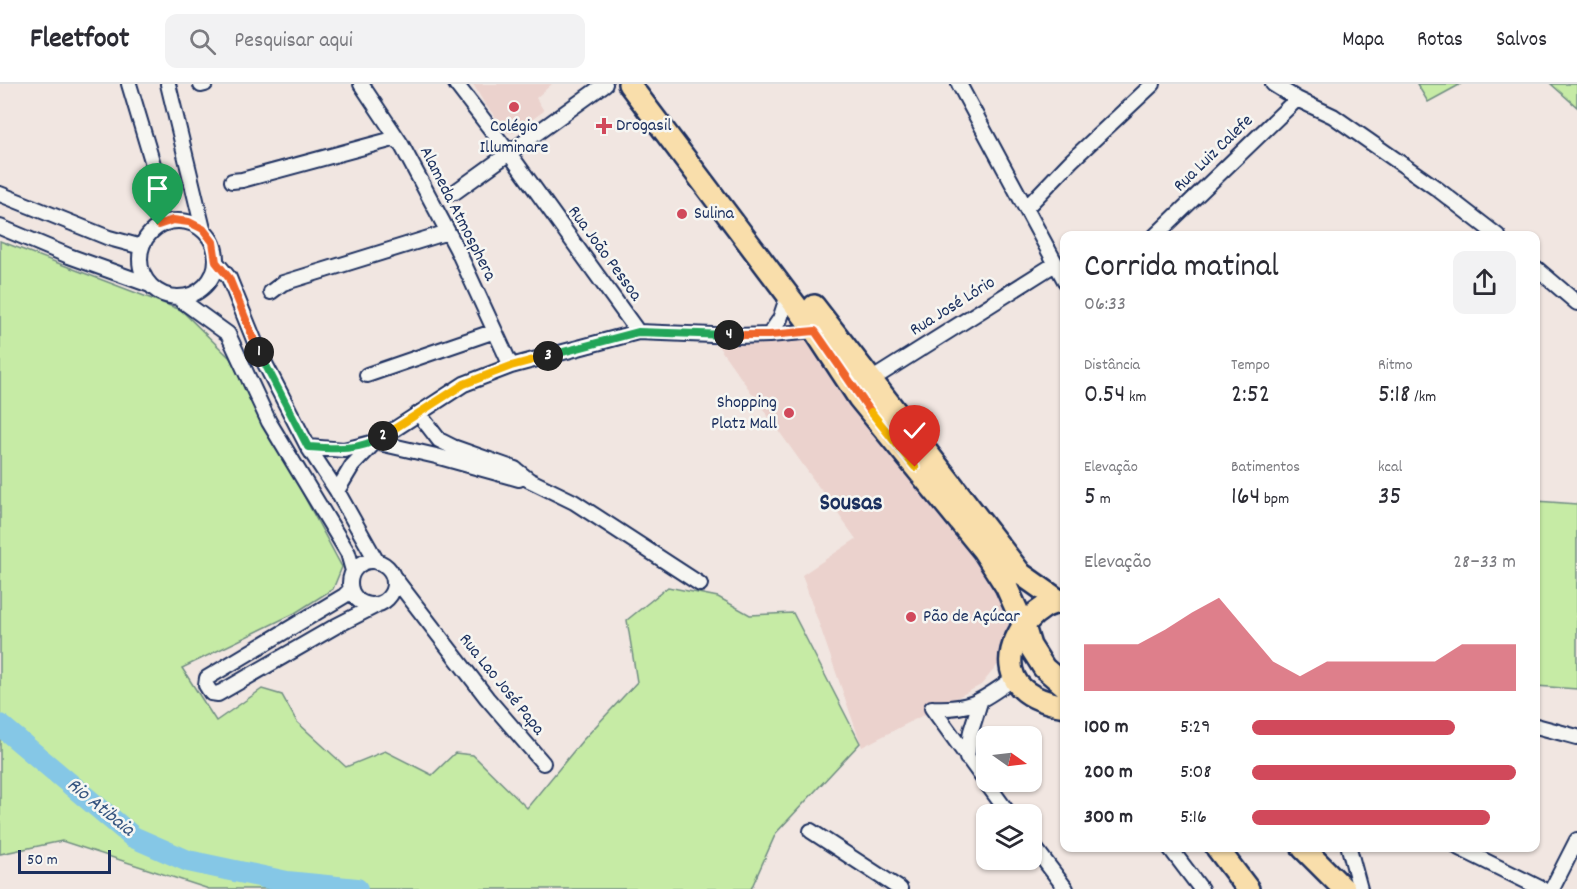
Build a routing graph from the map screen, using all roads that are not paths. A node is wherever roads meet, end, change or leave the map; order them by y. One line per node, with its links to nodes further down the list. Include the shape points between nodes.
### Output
1 (129, 84): 18 (street, via 158,181)
2 (168, 84): 20 (street)
3 (361, 84): 12 (street, Alameda Atmosphera)
4 (456, 84): 13 (street, Rua João Pessoa)
5 (605, 84): 13 (street)
6 (629, 84): 31 (main road)
7 (645, 84): 40 (main road)
8 (959, 84): 17 (street)
9 (1153, 84): 17 (street)
10 (1273, 84): 11 (street)
11 (1297, 99): 21 (street, Rua Luiz Calefe); 22 (street, via 1333,116)
12 (397, 138): 14 (street); 23 (street, Alameda Atmosphera)
13 (509, 153): 15 (street); 36 (street, Rua João Pessoa)
14 (232, 181)
15 (455, 192)
16 (0, 194): 24 (street, via 109,238)
17 (1026, 208): 26 (street)
18 (158, 225): 20 (street, via 173,220); 24 (street)
19 (0, 228): 29 (street)
20 (203, 229): 25 (street, via 213,242)
21 (1160, 231)
22 (1491, 231)
23 (448, 232): 30 (street, via 283,283); 34 (street, Alameda Atmosphera)
24 (142, 247): 29 (street, via 141,267)
25 (216, 262): 32 (street, via 204,287); 43 (street, via 229,278 259,352)
26 (1055, 264): 28 (street); 40 (street, Rua José Lório)
27 (1540, 271): 33 (street)
28 (1060, 272)
29 (150, 285): 32 (street, via 162,294)
30 (271, 292)
31 (788, 296): 35 (main road); 37 (street)
32 (177, 297): 47 (street, via 228,334 269,422 348,553)
33 (1577, 303)
34 (495, 331): 38 (street, Alameda Atmosphera); 39 (street)
35 (815, 331): 37 (street); 54 (main road, via 859,398 983,550 1006,586)
36 (638, 332): 37 (street); 38 (street)
37 (769, 335)
38 (511, 366): 41 (street, via 464,384)
39 (367, 375)
40 (871, 380): 51 (main road, via 1021,574)
41 (419, 414): 42 (street); 44 (street, via 439,440 515,469)
42 (375, 442): 43 (street, via 344,450); 44 (street); 45 (street, via 352,466)
43 (308, 447): 45 (street)
44 (529, 480): 49 (street, via 574,502)
45 (337, 491): 46 (street)
46 (377, 562): 47 (street, via 368,561); 48 (street)
47 (353, 572): 50 (street)
48 (393, 576): 53 (street, via 389,598); 55 (street, Rua Lao José Papa)
49 (700, 584)
50 (351, 589): 53 (street, via 361,603); 53 (street, via 207,678 211,693 218,694)
51 (1060, 600)
52 (1060, 603): 54 (main road, via 1043,608)
53 (378, 605): 55 (street, Rua Lao José Papa, via 405,606)
54 (1024, 626): 56 (main road, via 1013,643); 57 (main road, via 1030,646 1044,668)
55 (432, 629): 63 (street, Rua Lao José Papa)
56 (1014, 678): 58 (street); 59 (main road, via 1027,693)
57 (1060, 682)
58 (980, 702): 62 (street); 62 (street, via 953,709 932,708)
59 (1060, 705)
60 (1540, 727): 61 (street)
61 (1577, 737)
62 (967, 758): 64 (street)
63 (543, 763)
64 (1002, 804)
65 (811, 831): 73 (street)
66 (1577, 840): 80 (street)
67 (1173, 852): 75 (street)
68 (1219, 852): 76 (main road)
69 (1307, 852): 77 (main road)
70 (1350, 852): 78 (street)
71 (1468, 852): 79 (street)
72 (1042, 857): 74 (street)
73 (900, 889)
74 (1066, 889)
75 (1200, 889)
76 (1248, 889)
77 (1344, 889)
78 (1360, 889)
79 (1542, 889)
80 (1552, 889)

